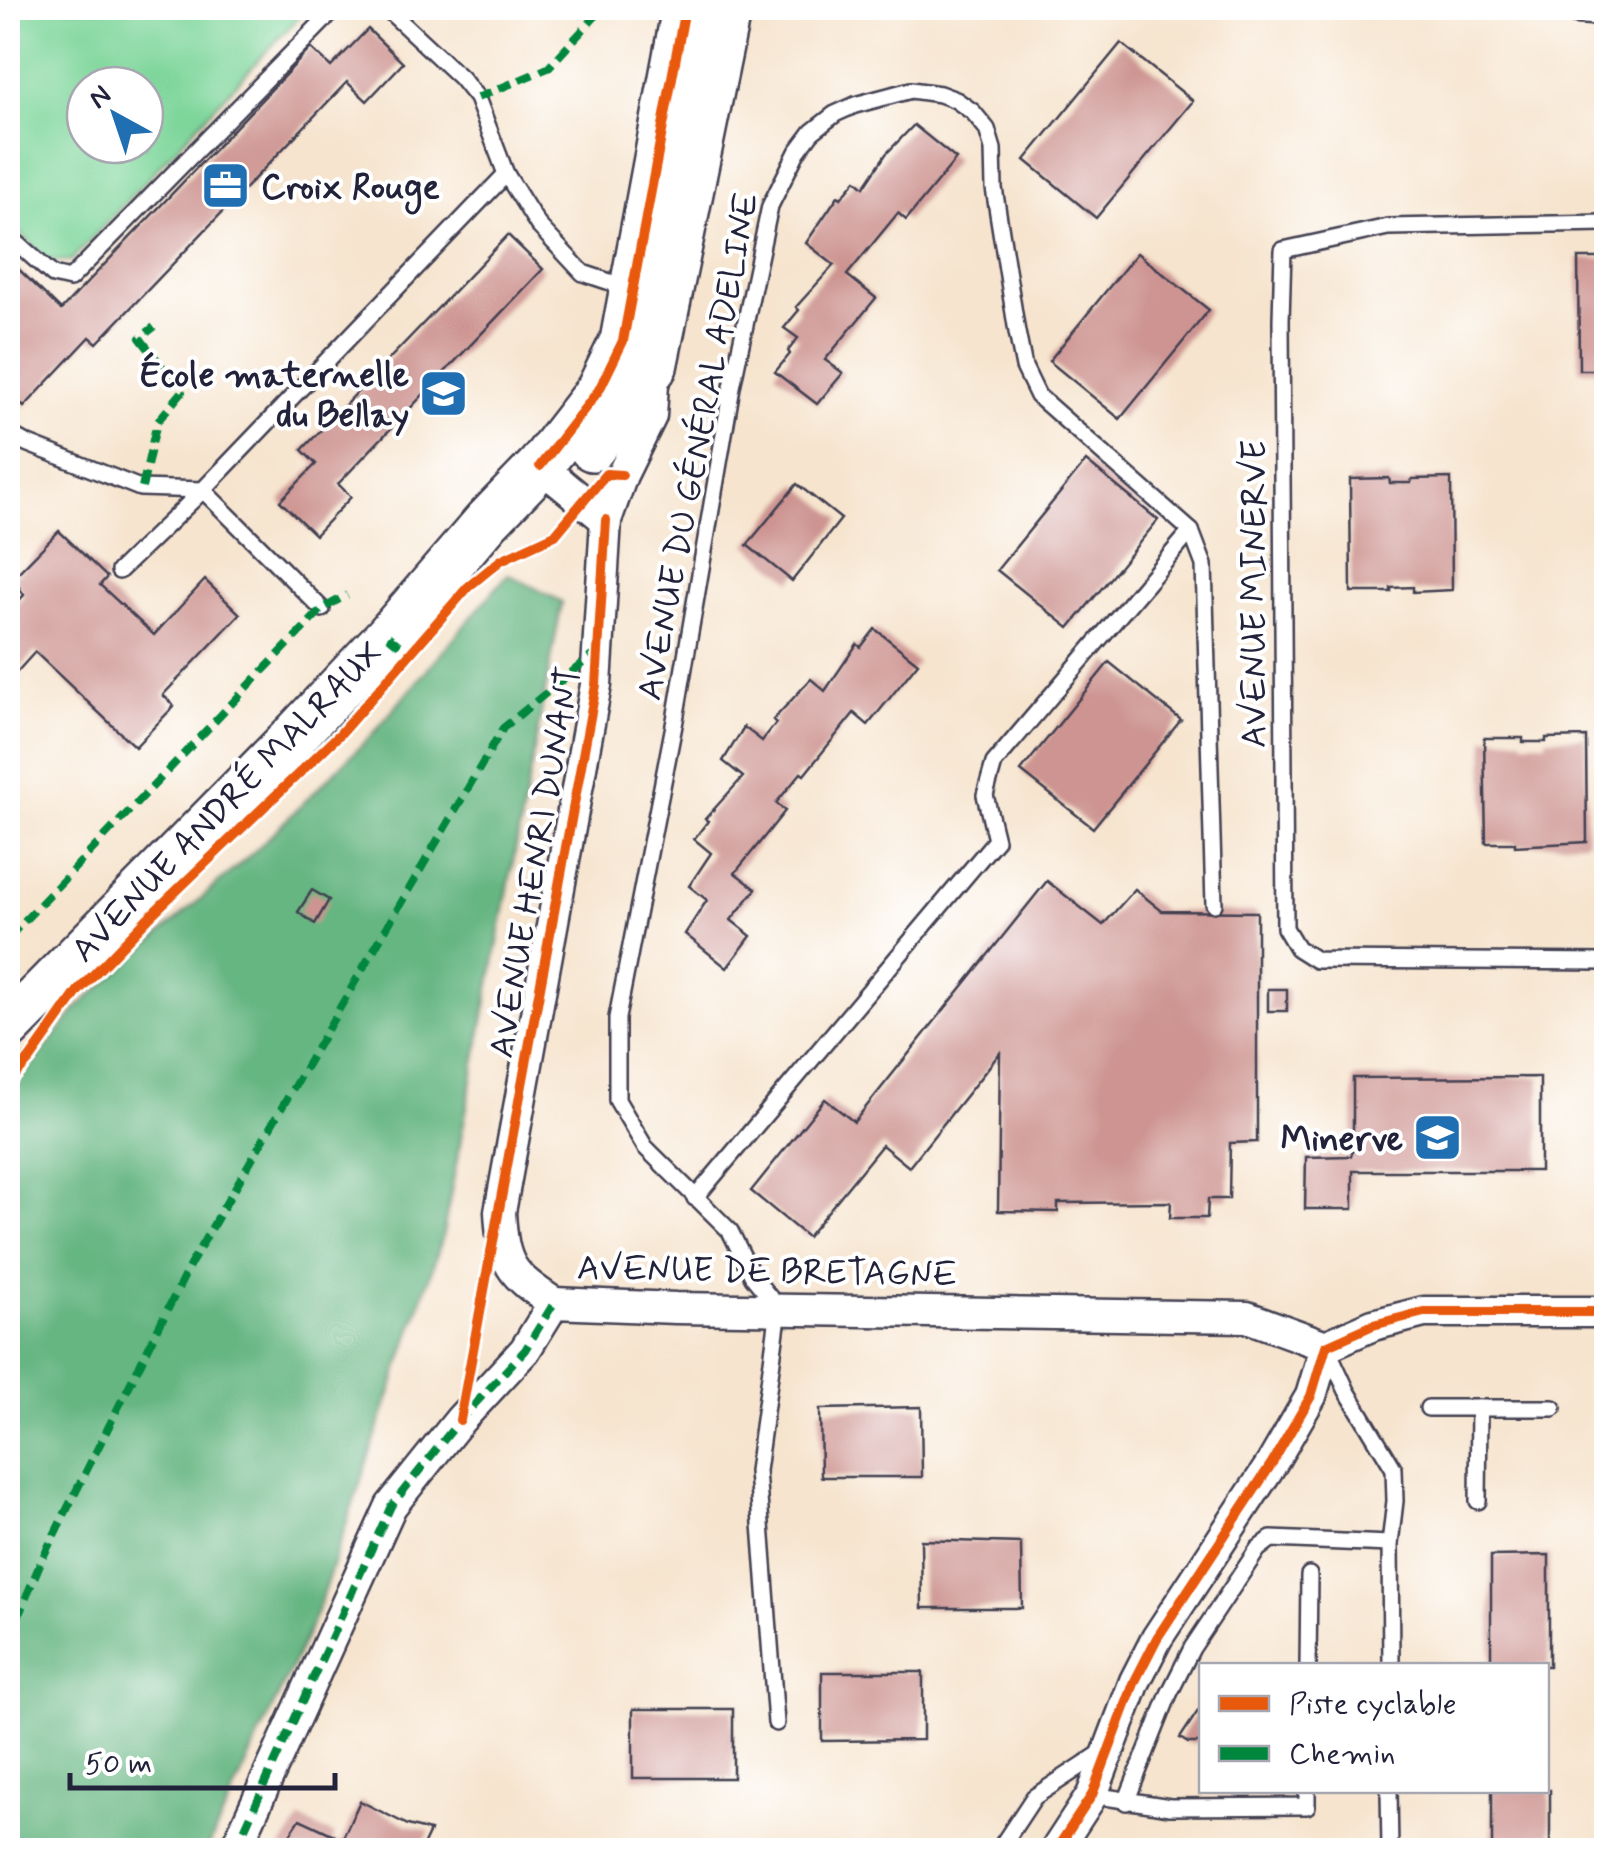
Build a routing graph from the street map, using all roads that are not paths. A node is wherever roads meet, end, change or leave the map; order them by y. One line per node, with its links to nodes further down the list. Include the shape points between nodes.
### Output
1 (336, 8): 9 (lane, via 70,278 53,276)
2 (386, 8): 7 (lane, via 477,98)
3 (685, 8): 10 (main road)
4 (728, 8): 11 (main road, AVENUE HENRI DUNANT)
5 (1577, 8): 6 (street)
6 (1606, 10)
7 (506, 174): 10 (lane, via 538,225 583,273); 14 (lane)
8 (1606, 223): 20 (lane, AVENUE MINERVE, via 1388,227 1283,250 1281,340 1285,928 1297,948 1316,960)
9 (8, 236)
10 (632, 289): 13 (main road, via 623,340)
11 (654, 367): 13 (main road, AVENUE HENRI DUNANT); 15 (street, AVENUE HENRI DUNANT, via 651,416)
12 (8, 432): 14 (lane, via 140,488)
13 (552, 475): 15 (street); 21 (main road, AVENUE ANDRÉ MALRAUX, via 486,521 298,732)
14 (203, 490): 17 (lane); 18 (lane)
15 (606, 520): 23 (street, AVENUE HENRI DUNANT, via 596,685 500,1212 502,1250 520,1281)
16 (1191, 531): 19 (lane, via 1204,565); 22 (lane, via 994,763 985,795 996,840); 22 (lane, AVENUE DU GÉNÉRAL ADELINE, via 1038,396 1017,332 993,149 973,112 940,94 911,90 855,105 812,132 770,206 617,1018 617,1100 645,1147)
17 (119, 570)
18 (322, 610)
19 (1214, 904)
20 (1606, 962)
21 (8, 1027)
22 (694, 1198): 24 (lane, AVENUE DU GÉNÉRAL ADELINE, via 730,1231)
23 (554, 1302): 24 (street, AVENUE DE BRETAGNE); 41 (street, AVENUE DE BRETAGNE, via 526,1350 391,1506)
24 (779, 1309): 26 (street, AVENUE DE BRETAGNE, via 1247,1318); 35 (lane, via 757,1471)
25 (1606, 1312): 26 (street, via 1424,1312)
26 (1326, 1346): 31 (lane, via 1394,1469); 36 (street, via 1311,1396 1157,1638)
27 (1428, 1408): 28 (lane)
28 (1479, 1408): 29 (lane); 30 (lane)
29 (1553, 1408)
30 (1478, 1501)
31 (1390, 1544): 34 (lane); 40 (lane, via 1271,1539 1258,1549 1192,1648)
32 (1309, 1575): 33 (lane)
33 (1308, 1663)
34 (1390, 1663)
35 (776, 1723)
36 (1110, 1747): 39 (street); 42 (lane, via 1034,1797)
37 (1307, 1793): 40 (lane, via 1306,1806)
38 (1389, 1793): 44 (lane)
39 (1092, 1795): 40 (lane); 43 (street)
40 (1126, 1802)
41 (235, 1850)
42 (999, 1850)
43 (1056, 1850)
44 (1390, 1850)

